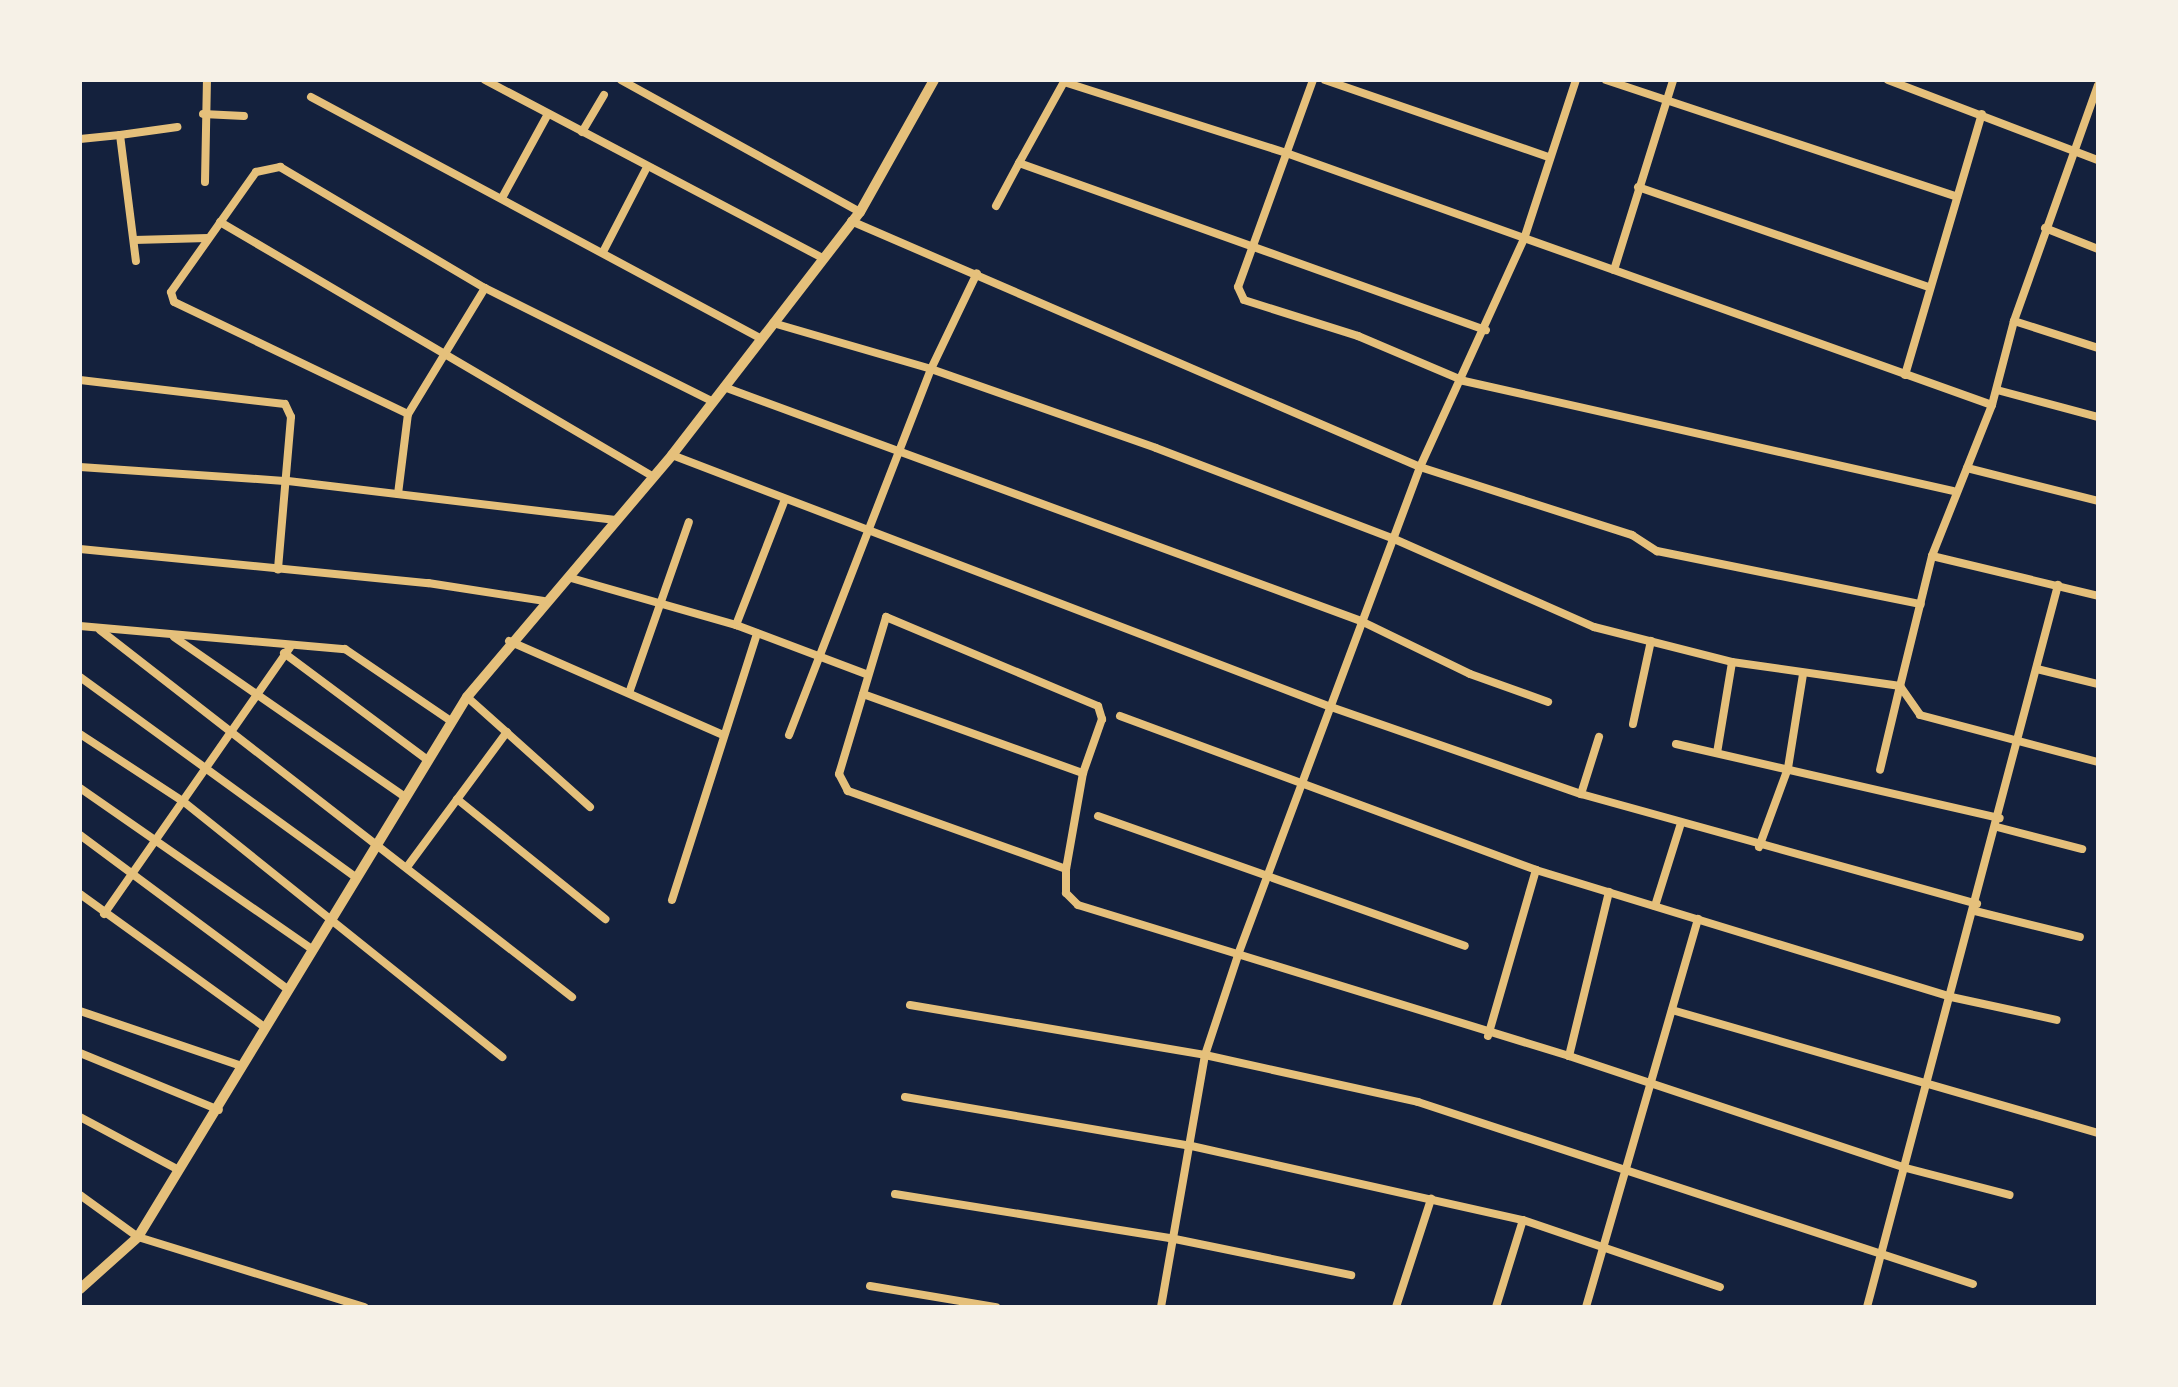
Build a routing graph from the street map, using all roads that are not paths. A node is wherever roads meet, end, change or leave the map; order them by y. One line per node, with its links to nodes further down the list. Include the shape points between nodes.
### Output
1 (206, 80): 17 (street)
2 (485, 80): 18 (street)
3 (621, 80): 36 (street)
4 (934, 80): 36 (street)
5 (1313, 80): 26 (street)
6 (1324, 80): 27 (street)
7 (1576, 80): 27 (street)
8 (1606, 80): 16 (street)
9 (1673, 80): 16 (street)
10 (1888, 80): 12 (street)
11 (1065, 81): 26 (street); 29 (street)
12 (1899, 82): 19 (street)
13 (2098, 84): 25 (street)
14 (604, 94): 22 (street)
15 (310, 97): 34 (street)
16 (1666, 100): 32 (street); 33 (street)
17 (203, 114): 20 (street); 31 (street)
18 (548, 114): 22 (street); 34 (street)
19 (1982, 114): 25 (street); 33 (street)
20 (244, 116)
21 (176, 127): 23 (street)
22 (582, 132): 30 (street)
23 (120, 136): 24 (street); 42 (street)
24 (80, 139)
25 (2073, 151): 28 (street); 39 (street)
26 (1289, 154): 41 (street); 43 (street)
27 (1548, 157): 41 (street)
28 (2098, 160)
29 (1019, 163): 35 (street); 43 (street)
30 (646, 167): 45 (street); 46 (street)
31 (205, 182)
32 (1638, 188): 48 (street); 50 (street)
33 (1955, 196): 50 (street)
34 (502, 198): 45 (street)
35 (996, 206)
36 (860, 212): 37 (street)
37 (851, 221): 46 (street); 49 (street)
38 (220, 222): 40 (street); 51 (street, via 256,172 280,166); 57 (street)
39 (2045, 228): 44 (street); 52 (street)
40 (208, 238): 42 (street); 66 (street, via 173,285 174,302)
41 (1524, 239): 48 (street); 54 (street)
42 (134, 240): 47 (street)
43 (1254, 242): 54 (street); 61 (street, via 1238,287 1244,300 1358,336)
44 (2098, 248)
45 (603, 252): 55 (street)
46 (821, 258): 53 (street)
47 (136, 261)
48 (1614, 270): 59 (street)
49 (977, 273): 58 (street); 71 (street)
50 (1926, 286): 59 (street)
51 (485, 288): 57 (street); 64 (street)
52 (2014, 321): 56 (street); 63 (street)
53 (773, 323): 55 (street); 58 (street)
54 (1486, 330): 61 (street)
55 (760, 338): 62 (street)
56 (2098, 348)
57 (442, 358): 66 (street); 73 (street)
58 (931, 368): 68 (street); 82 (street)
59 (1904, 375): 65 (street)
60 (80, 380): 74 (street, via 280,400 291,417)
61 (1464, 381): 71 (street); 75 (street)
62 (720, 385): 64 (street); 68 (street)
63 (1996, 390): 65 (street); 67 (street)
64 (710, 400): 69 (street)
65 (1992, 406): 72 (street)
66 (408, 414): 76 (street)
67 (2098, 417)
68 (901, 450): 81 (street); 92 (street)
69 (672, 454): 73 (street); 77 (street)
70 (80, 467): 74 (street)
71 (1420, 467): 82 (street); 91 (street, via 1632,535 1657,551)
72 (1968, 468): 75 (street); 78 (street)
73 (652, 476): 79 (street)
74 (288, 482): 76 (street); 85 (street)
75 (1953, 491): 84 (street)
76 (398, 494): 79 (street)
77 (785, 498): 81 (street); 93 (street)
78 (2098, 501)
79 (616, 520): 86 (street)
80 (689, 522): 90 (street)
81 (867, 528): 101 (street); 114 (street)
82 (1392, 538): 92 (street); 99 (street, via 1594,627)
83 (80, 548): 85 (street)
84 (1932, 556): 87 (street); 91 (street)
85 (278, 569): 89 (street)
86 (571, 578): 89 (street); 90 (street)
87 (2058, 585): 88 (street); 103 (street)
88 (2098, 596)
89 (544, 601): 98 (street)
90 (662, 604): 93 (street); 110 (street)
91 (1921, 604): 108 (street)
92 (1361, 622): 113 (street); 114 (street)
93 (736, 625): 96 (street)
94 (80, 626): 95 (street)
95 (100, 630): 97 (street); 118 (street)
96 (757, 633): 101 (street); 121 (street)
97 (171, 635): 100 (street); 109 (street)
98 (508, 641): 110 (street); 112 (street)
99 (1650, 641): 102 (street); 117 (street)
100 (287, 650): 109 (street); 116 (street, via 354,652); 127 (street)
101 (818, 656): 105 (street); 122 (street)
102 (1732, 662): 104 (street); 126 (street)
103 (2037, 670): 107 (street); 124 (street)
104 (1803, 674): 108 (street); 130 (street)
105 (868, 675): 111 (street); 132 (street, via 881,624 892,616 1094,703 1102,720)
106 (80, 677): 129 (street)
107 (2098, 684)
108 (1900, 686): 124 (street, via 1920,715); 131 (street)
109 (258, 692): 118 (street); 136 (street)
110 (628, 693): 121 (street)
111 (863, 694): 132 (street); 149 (street, via 840,774 848,790)
112 (467, 697): 116 (street); 119 (street)
113 (1548, 702)
114 (1331, 706): 134 (street); 135 (street)
115 (1120, 716): 134 (street)
116 (451, 721): 127 (street)
117 (1633, 724)
118 (233, 728): 129 (street); 145 (street)
119 (506, 732): 137 (street); 139 (street)
120 (80, 734): 138 (street)
121 (722, 734): 156 (street)
122 (789, 735)
123 (1599, 737): 135 (street)
124 (2018, 740): 128 (street); 141 (street)
125 (1676, 744): 126 (street)
126 (1717, 753): 130 (street)
127 (426, 758): 136 (street)
128 (2098, 762)
129 (208, 767): 138 (street); 153 (street)
130 (1788, 768): 141 (street); 146 (street)
131 (1880, 770)
132 (1083, 772): 149 (street)
133 (80, 788): 144 (street)
134 (1303, 788): 150 (street); 152 (street)
135 (1582, 794): 142 (street)
136 (404, 796): 145 (street)
137 (457, 799): 148 (street); 160 (street)
138 (184, 802): 144 (street); 161 (street)
139 (590, 807)
140 (1098, 816): 152 (street)
141 (1999, 822): 147 (street); 158 (street)
142 (1680, 826): 146 (street); 157 (street)
143 (80, 835): 151 (street)
144 (156, 842): 151 (street); 165 (street)
145 (376, 843): 148 (street); 153 (street)
146 (1759, 848): 158 (street)
147 (2082, 849)
148 (407, 867): 168 (street)
149 (1066, 868): 166 (street, via 1066,893 1078,905)
150 (1536, 870): 154 (street); 175 (street)
151 (136, 873): 159 (street); 167 (street)
152 (1270, 874): 164 (street); 166 (street)
153 (355, 878): 161 (street)
154 (1609, 892): 157 (street); 178 (street)
155 (80, 894): 159 (street)
156 (672, 900)
157 (1655, 906): 162 (street)
158 (1976, 908): 163 (street); 169 (street)
159 (104, 914): 174 (street)
160 (605, 919)
161 (329, 920): 165 (street); 179 (street)
162 (1698, 920): 169 (street); 171 (street)
163 (2080, 937)
164 (1464, 946)
165 (313, 950): 167 (street)
166 (1238, 952): 175 (street); 177 (street)
167 (290, 990): 174 (street)
168 (572, 996)
169 (1951, 998): 173 (street); 182 (street)
170 (910, 1004): 177 (street)
171 (1672, 1010): 181 (street); 182 (street)
172 (80, 1011): 180 (street)
173 (2056, 1020)
174 (266, 1028): 180 (street)
175 (1488, 1036): 178 (street)
176 (80, 1053): 184 (street)
177 (1205, 1055): 187 (street); 190 (street, via 1418,1102)
178 (1568, 1056): 181 (street)
179 (502, 1057)
180 (242, 1066): 184 (street)
181 (1648, 1082): 189 (street); 190 (street)
182 (1928, 1084): 186 (street); 189 (street)
183 (905, 1097): 187 (street)
184 (219, 1110): 188 (street)
185 (80, 1117): 188 (street)
186 (2098, 1133)
187 (1188, 1145): 194 (street); 197 (street)
188 (177, 1168): 196 (street)
189 (1906, 1168): 192 (street); 199 (street)
190 (1626, 1169): 198 (street); 199 (street)
191 (895, 1194): 197 (street)
192 (2010, 1195)
193 (80, 1196): 196 (street)
194 (1432, 1199): 195 (street); 208 (street)
195 (1523, 1220): 198 (street); 209 (street)
196 (138, 1237): 204 (street); 205 (street)
197 (1170, 1238): 200 (street); 207 (street)
198 (1603, 1246): 203 (street); 210 (street)
199 (1882, 1255): 201 (street); 211 (street)
200 (1351, 1275)
201 (1974, 1284)
202 (870, 1286): 206 (street)
203 (1720, 1287)
204 (80, 1289)
205 (364, 1307)
206 (996, 1307)
207 (1161, 1307)
208 (1396, 1307)
209 (1496, 1307)
210 (1586, 1307)
211 (1868, 1307)

